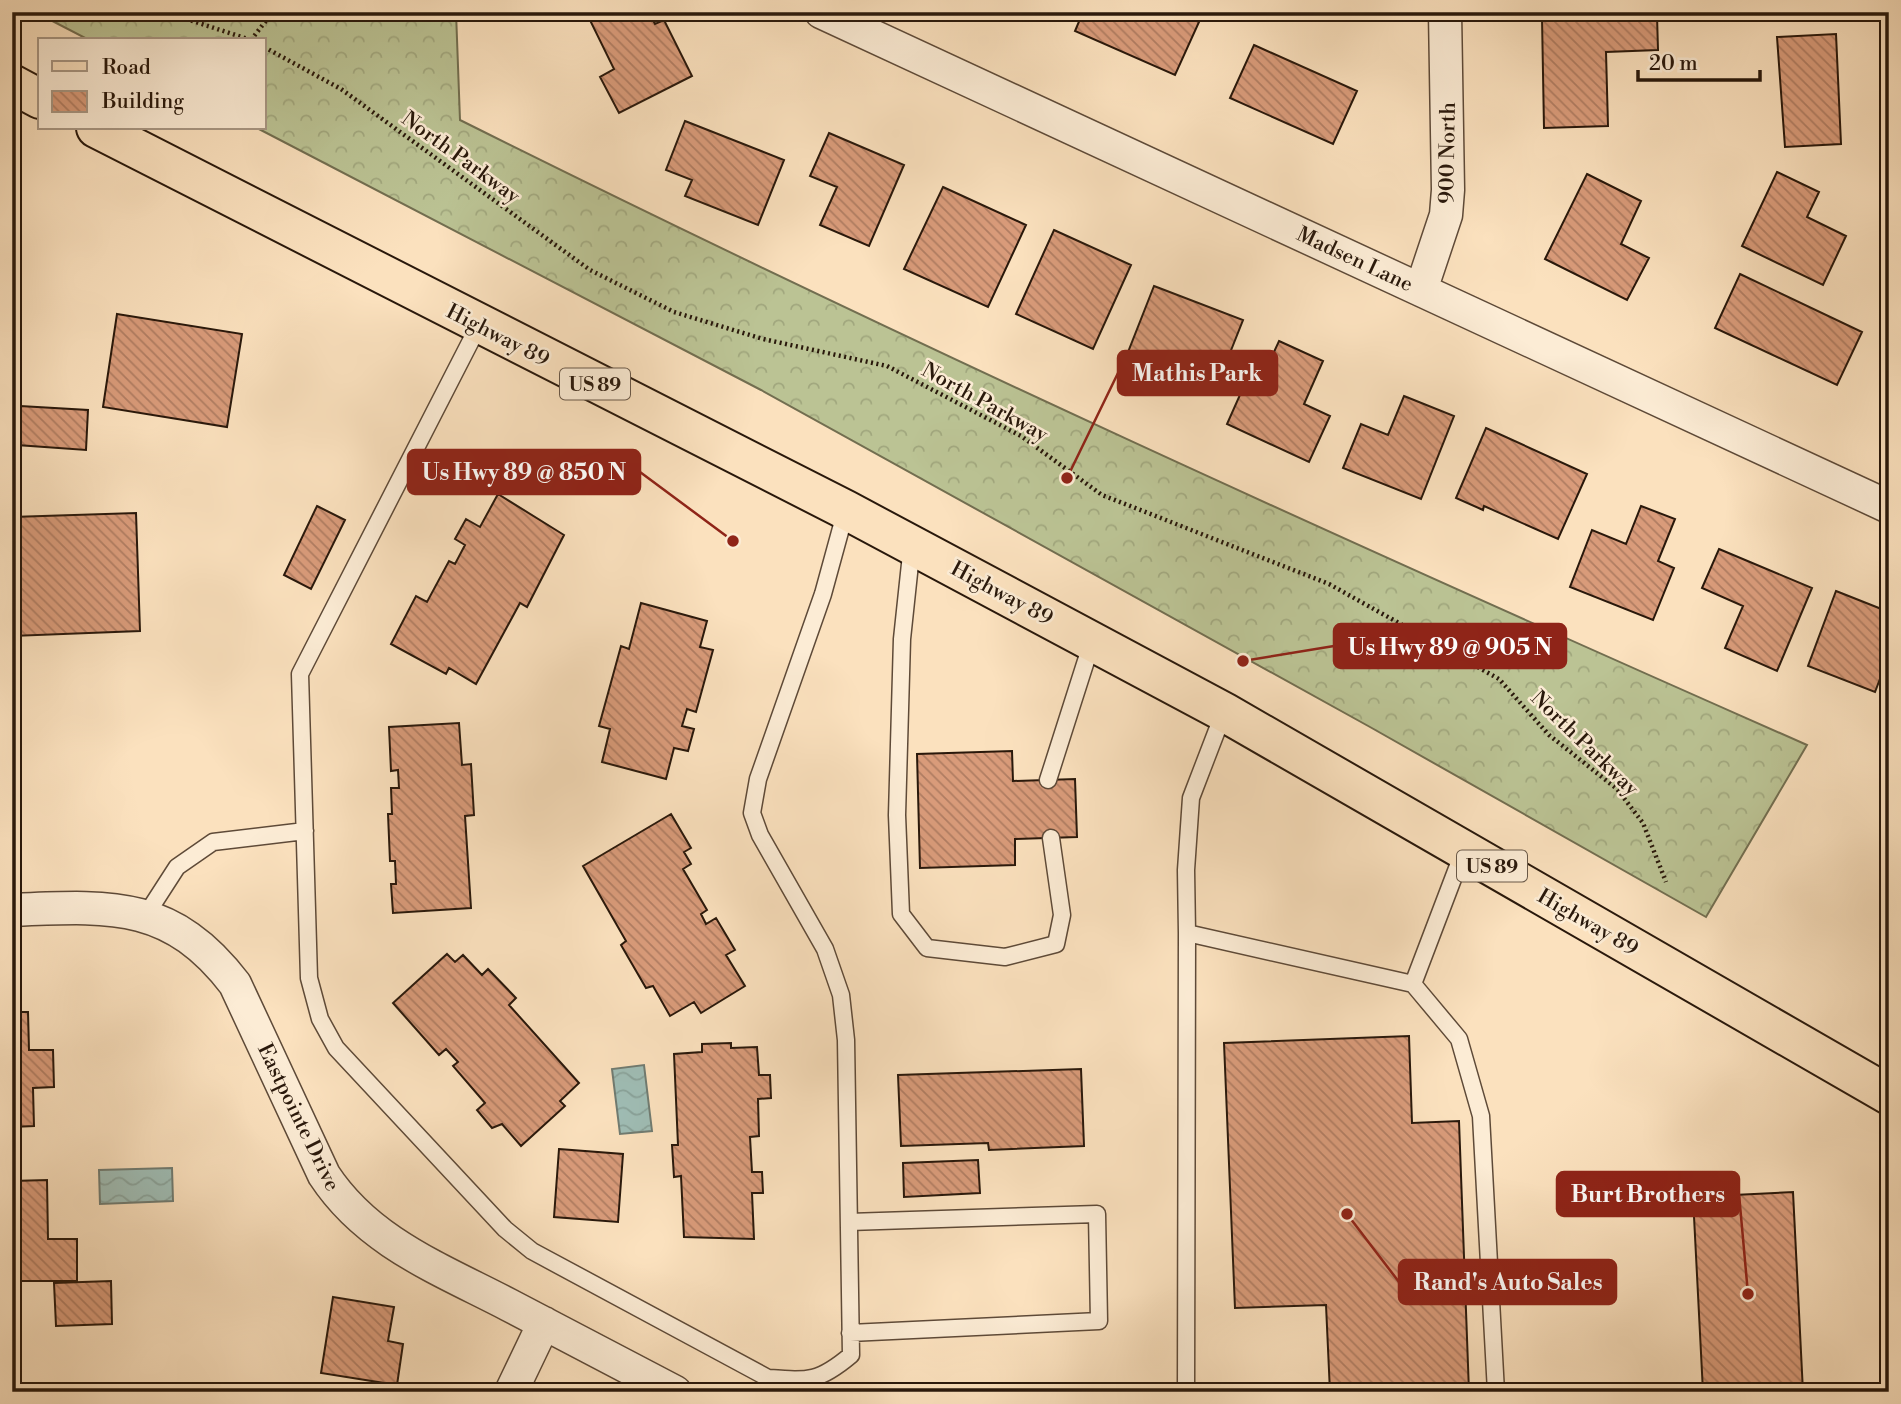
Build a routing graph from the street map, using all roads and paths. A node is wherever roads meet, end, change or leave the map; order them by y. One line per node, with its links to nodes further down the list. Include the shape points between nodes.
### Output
1 (165, 12): 5 (path)
2 (268, 12): 6 (path)
3 (821, 12): 11 (street, Madsen Lane)
4 (1445, 12): 11 (street, 900 North, via 1446,215)
5 (245, 38)
6 (253, 38)
7 (266, 48): 22 (path, North Parkway, via 341,89 590,270 674,312 763,339 887,366 1021,436 1102,495 1329,584 1499,679 1549,735 1617,789 1643,823)
8 (12, 85): 9 (main road)
9 (38, 98)
10 (100, 130): 12 (main road, Highway 89 / US 89)
11 (1422, 290): 13 (street, Madsen Lane)
12 (479, 325): 14 (main road, Highway 89 / US 89); 19 (lane, via 300,674)
13 (1889, 507)
14 (846, 510): 15 (main road, Highway 89 / US 89); 28 (lane, via 823,594 758,779 752,813 825,949 841,995)
15 (912, 545): 16 (main road, Highway 89 / US 89); 20 (lane, via 897,815 901,914 928,948 1005,957 1056,944 1062,915)
16 (1093, 641): 17 (main road, Highway 89 / US 89); 18 (lane)
17 (1224, 712): 21 (main road, Highway 89 / US 89); 25 (lane, via 1191,799)
18 (1048, 780)
19 (305, 831): 24 (lane, via 213,842 177,867); 30 (lane, via 309,978 320,1019 336,1048 505,1229 532,1251 768,1378 805,1380 829,1374 851,1355)
20 (1051, 838)
21 (1464, 850): 26 (lane); 27 (main road, Highway 89 / US 89)
22 (1667, 882)
23 (12, 910): 24 (street, Eastpointe Drive, via 115,908)
24 (146, 915): 29 (street, Eastpointe Drive, via 195,942 235,984 324,1175 359,1220 409,1253)
25 (1187, 933): 26 (lane); 33 (lane)
26 (1413, 984): 34 (lane, via 1459,1039 1481,1116)
27 (1889, 1095)
28 (849, 1222): 30 (lane); 30 (lane, via 1097,1214 1099,1321)
29 (544, 1323): 31 (street); 32 (street, Eastpointe Drive)
30 (850, 1333)
31 (511, 1392)
32 (676, 1392)
33 (1186, 1392)
34 (1496, 1392)

